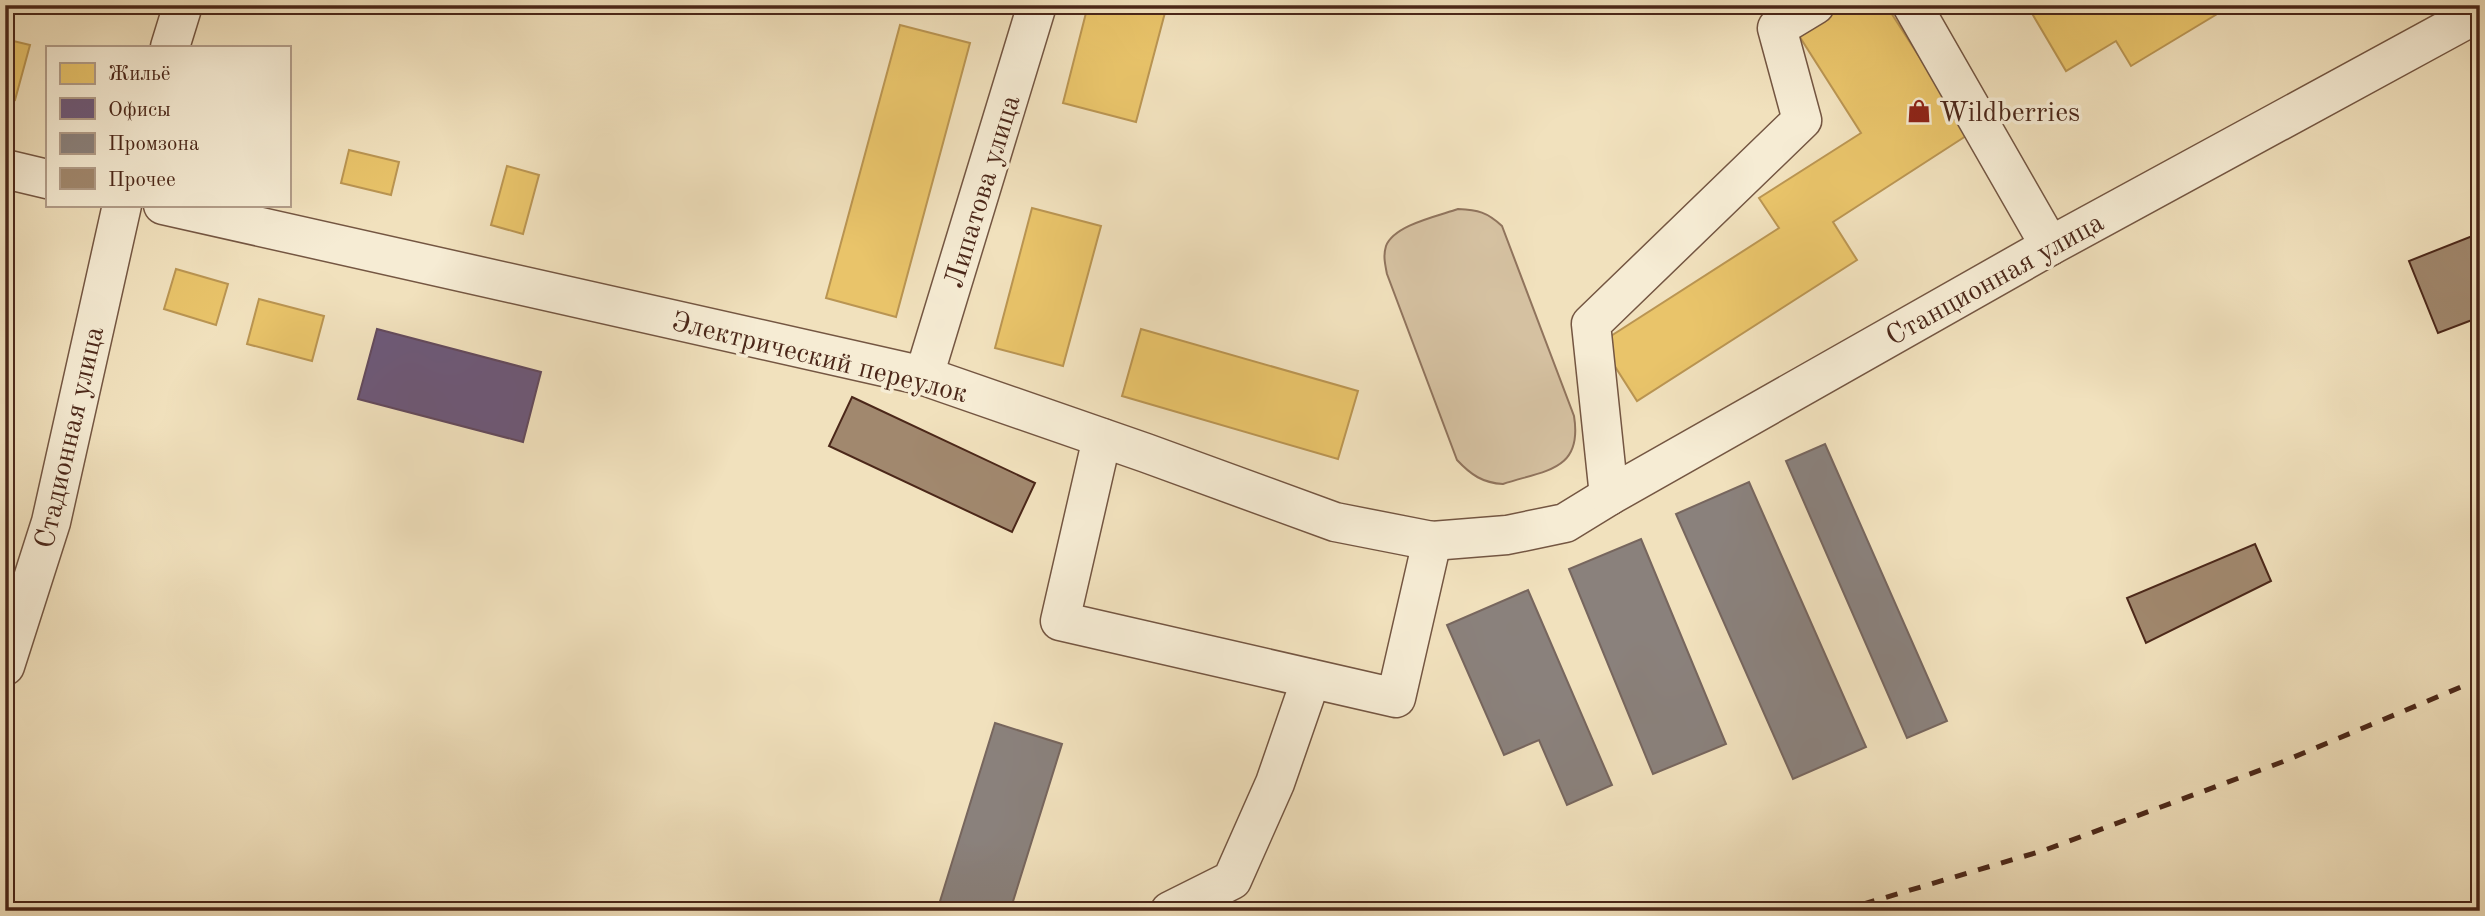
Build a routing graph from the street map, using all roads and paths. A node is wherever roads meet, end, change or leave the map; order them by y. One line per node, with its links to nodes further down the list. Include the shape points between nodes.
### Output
1 (183, 5): 6 (street)
2 (1037, 5): 12 (street, Липатова улица)
3 (1815, 5): 14 (street, via 1777,28 1802,120 1591,324)
4 (1912, 5): 11 (street)
5 (2480, 12): 11 (street, Станционная улица)
6 (170, 46)
7 (5, 169): 8 (street)
8 (46, 179)
9 (122, 206): 17 (street, Стадионная улица, via 51,522)
10 (167, 206): 12 (street, Электрический переулок)
11 (2050, 246): 14 (street, Станционная улица)
12 (924, 376): 13 (street, Электрический переулок)
13 (1102, 438): 16 (street, Электрический переулок, via 1335,522); 18 (street, via 1060,621)
14 (1609, 496): 15 (street, Станционная улица, via 1565,523)
15 (1507, 535): 16 (street, Электрический переулок)
16 (1432, 541): 18 (street, via 1396,698)
17 (5, 666)
18 (1311, 679): 19 (street, via 1275,783 1232,880)
19 (1170, 911)

